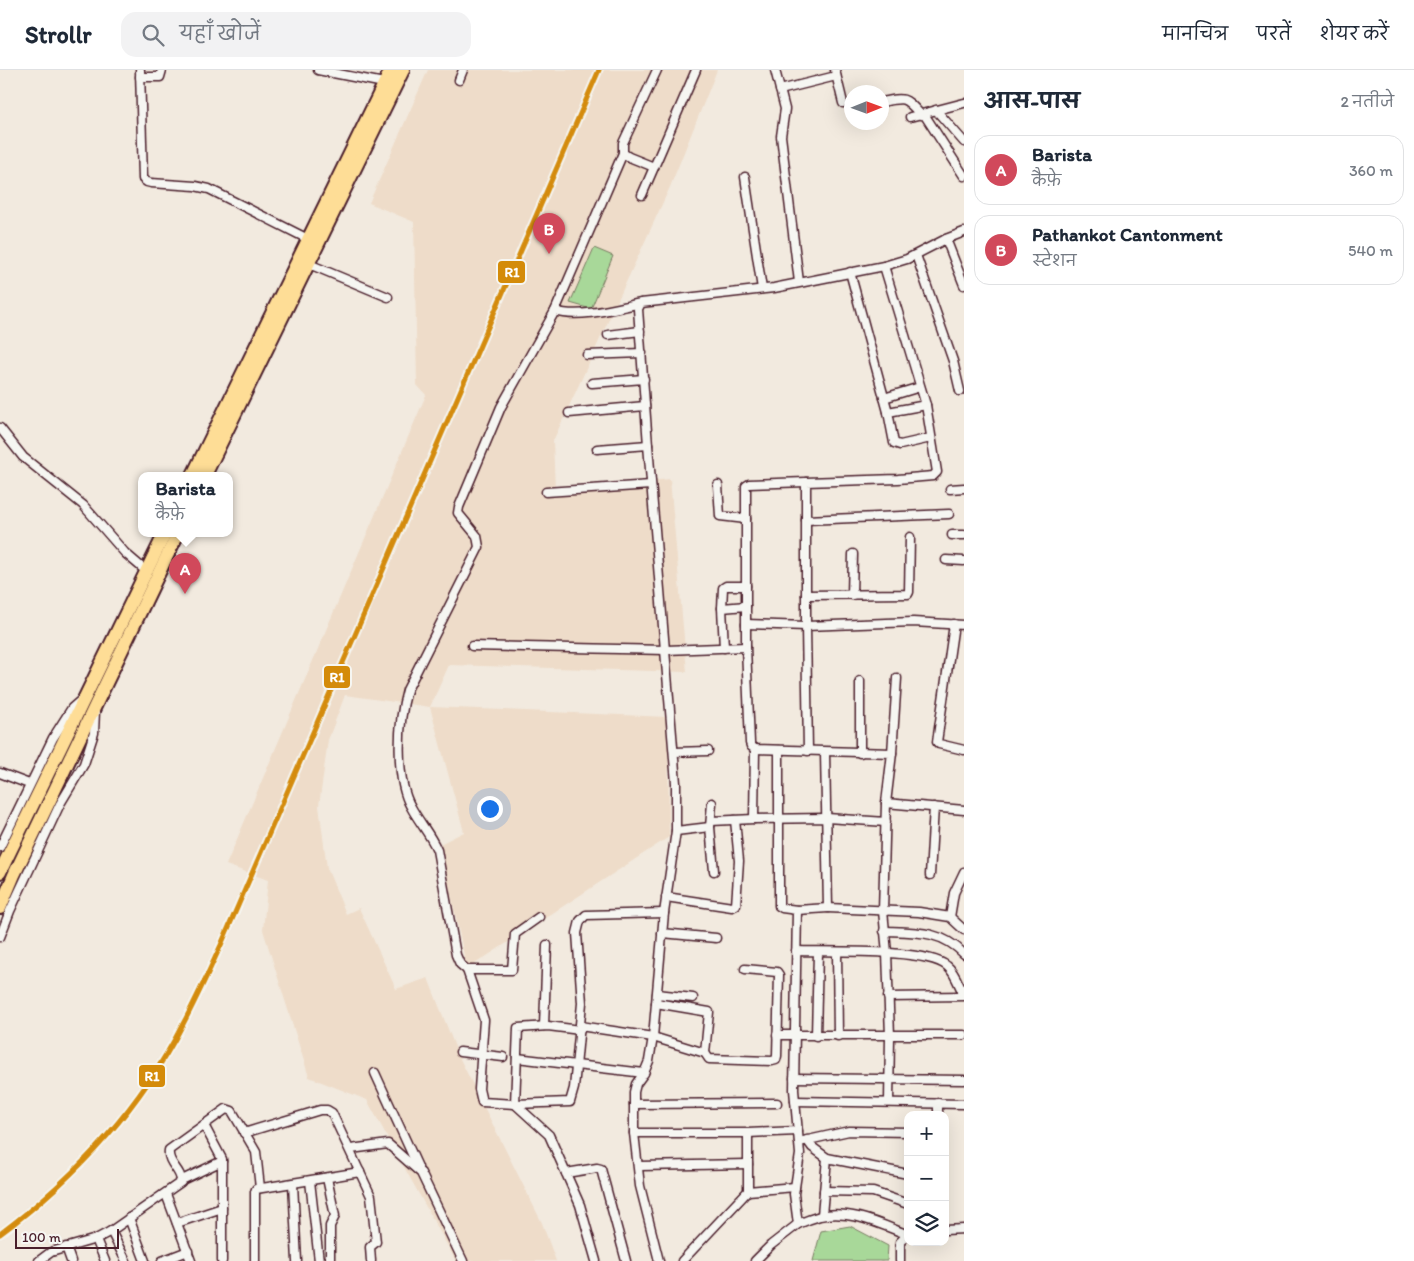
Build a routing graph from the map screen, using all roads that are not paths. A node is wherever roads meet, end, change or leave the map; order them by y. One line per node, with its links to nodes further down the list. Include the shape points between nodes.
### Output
1 (162, 70): 9 (street, via 160,77)
2 (318, 70): 12 (street)
3 (391, 70): 12 (highway)
4 (403, 70): 30 (highway)
5 (463, 70): 11 (street)
6 (657, 70): 21 (street, via 623,143)
7 (696, 70): 22 (street)
8 (775, 70): 13 (street)
9 (140, 73): 27 (street, via 143,179 151,183 209,188)
10 (835, 73): 13 (street); 15 (street)
11 (460, 80)
12 (384, 83): 27 (highway)
13 (780, 90): 33 (street, via 786,114 781,136)
14 (889, 101): 18 (street, via 905,99)
15 (843, 103)
16 (964, 103): 17 (street)
17 (936, 110): 18 (street); 20 (street)
18 (922, 114): 19 (street); 23 (street)
19 (910, 118)
20 (964, 142)
21 (623, 153): 22 (street); 39 (street)
22 (654, 167): 25 (street)
23 (964, 176)
24 (746, 177): 36 (street)
25 (642, 195)
26 (964, 232): 28 (street)
27 (308, 239): 35 (highway)
28 (946, 239): 29 (street); 34 (street)
29 (916, 256): 31 (street); 47 (street, via 953,361)
30 (309, 264): 35 (highway); 37 (street)
31 (884, 266): 32 (street); 46 (street)
32 (850, 272): 33 (street); 48 (street)
33 (799, 282): 36 (street)
34 (964, 285)
35 (291, 288): 57 (highway); 58 (highway)
36 (762, 290): 38 (street)
37 (388, 297)
38 (641, 303): 39 (street, via 581,313); 40 (street, via 638,309)
39 (555, 311): 141 (street, via 501,407 459,507 458,513 477,536 479,547 407,690 403,708 399,763 401,782 410,807 437,850 456,955)
40 (640, 331): 41 (street); 42 (street)
41 (608, 335)
42 (642, 353): 43 (street); 44 (street)
43 (587, 355)
44 (644, 379): 45 (street); 50 (street)
45 (592, 383)
46 (920, 387): 48 (street); 49 (street)
47 (960, 391)
48 (884, 398): 52 (street)
49 (926, 404): 52 (street); 54 (street)
50 (645, 406): 51 (street); 55 (street)
51 (569, 412)
52 (888, 412): 54 (street, via 895,444)
53 (0, 428): 76 (street, via 23,457 83,505 125,553)
54 (931, 438): 59 (street, via 937,468 933,476)
55 (648, 444): 56 (street); 60 (street)
56 (597, 449)
57 (195, 472)
58 (206, 472)
59 (806, 482): 66 (street, via 749,484 746,486); 67 (street)
60 (651, 485): 64 (street); 89 (street)
61 (718, 485): 66 (street, via 720,516)
62 (964, 488): 63 (street)
63 (950, 489)
64 (546, 492)
65 (949, 514): 67 (street)
66 (746, 520): 77 (street)
67 (806, 520): 78 (street)
68 (952, 535): 69 (street)
69 (964, 535)
70 (163, 537): 76 (highway)
71 (176, 537): 93 (highway)
72 (910, 537): 79 (street, via 908,594)
73 (853, 554): 79 (street)
74 (946, 560): 75 (street)
75 (964, 561)
76 (146, 571): 92 (highway)
77 (746, 586): 80 (street); 81 (street, via 724,587)
78 (806, 595): 79 (street); 85 (street)
79 (852, 595)
80 (746, 606): 81 (street); 82 (street)
81 (722, 608): 88 (street)
82 (746, 624): 85 (street); 87 (street)
83 (954, 624): 84 (street); 85 (street, via 913,622); 97 (street, via 937,742)
84 (964, 625)
85 (806, 626): 98 (street)
86 (472, 646): 89 (street)
87 (746, 647): 88 (street); 94 (street, via 750,743)
88 (724, 648): 89 (street)
89 (666, 650): 99 (street)
90 (897, 678): 102 (street)
91 (860, 681): 101 (street)
92 (88, 693): 104 (street, via 72,708); 118 (highway)
93 (96, 704): 122 (highway); 132 (street, via 94,733 84,764 60,804)
94 (756, 749): 96 (street); 110 (street)
95 (708, 750): 99 (street)
96 (779, 750): 98 (street); 111 (street)
97 (964, 750)
98 (808, 751): 100 (street)
99 (674, 752): 115 (street)
100 (825, 752): 101 (street); 109 (street)
101 (860, 753): 102 (street)
102 (892, 753): 106 (street)
103 (0, 773): 104 (street)
104 (29, 784): 116 (street)
105 (712, 803): 114 (street)
106 (886, 803): 107 (street); 113 (street)
107 (934, 808): 108 (street); 120 (street)
108 (964, 810)
109 (827, 818): 111 (street); 113 (street); 123 (street)
110 (754, 819): 111 (street); 112 (street)
111 (778, 819): 124 (street, via 779,906)
112 (735, 820): 114 (street); 121 (street, via 739,861 736,905)
113 (886, 822): 125 (street)
114 (711, 824): 115 (street); 117 (street)
115 (676, 831): 121 (street)
116 (0, 847)
117 (714, 870)
118 (0, 872)
119 (964, 872): 128 (street, via 954,893)
120 (930, 875)
121 (666, 897): 126 (street)
122 (0, 908)
123 (828, 908): 124 (street); 125 (street)
124 (797, 910): 135 (street)
125 (883, 911): 128 (street, via 919,912); 130 (street)
126 (664, 913): 131 (street); 148 (street, via 595,914 582,918 577,933 582,1003)
127 (539, 917): 141 (street, via 514,934 512,970)
128 (950, 918): 129 (street)
129 (964, 930)
130 (884, 931): 138 (street); 139 (street, via 933,934 955,945)
131 (662, 933): 133 (street); 142 (street)
132 (0, 937)
133 (716, 938)
134 (547, 945): 147 (street)
135 (796, 951): 136 (street); 151 (street)
136 (818, 952): 137 (street); 152 (street)
137 (837, 952): 138 (street); 153 (street)
138 (887, 953): 143 (street, via 924,956 943,963 952,971); 144 (street)
139 (964, 954)
140 (745, 969): 149 (street, via 777,972 779,975)
141 (467, 970): 158 (street, via 483,1015)
142 (657, 994): 145 (street); 146 (street)
143 (964, 996): 144 (street)
144 (888, 997): 154 (street)
145 (693, 998)
146 (656, 1003): 155 (street); 157 (street, via 709,1012)
147 (544, 1026): 148 (street); 160 (street, via 518,1028)
148 (580, 1028): 155 (street); 161 (street)
149 (777, 1035): 151 (street); 157 (street, via 776,1060 709,1059)
150 (964, 1035): 154 (street)
151 (795, 1036): 152 (street); 164 (street)
152 (816, 1036): 153 (street)
153 (838, 1036): 154 (street)
154 (890, 1036): 165 (street)
155 (653, 1037): 157 (street); 163 (street)
156 (460, 1052): 158 (street)
157 (705, 1053)
158 (481, 1055): 159 (street); 171 (street, via 479,1089 482,1102)
159 (503, 1057)
160 (517, 1058): 161 (street); 171 (street)
161 (576, 1066): 163 (street); 171 (street, via 570,1102)
162 (375, 1073): 188 (street)
163 (644, 1073): 172 (street, via 634,1087)
164 (794, 1078): 165 (street); 167 (street)
165 (890, 1079): 166 (street); 168 (street)
166 (964, 1080)
167 (795, 1101): 168 (street); 176 (street)
168 (889, 1102): 170 (street)
169 (777, 1103): 172 (street)
170 (938, 1103): 173 (street); 174 (street)
171 (515, 1104): 189 (street, via 549,1135)
172 (634, 1104): 179 (street)
173 (964, 1104)
174 (938, 1111)
175 (204, 1125): 177 (street, via 229,1108); 184 (street); 192 (street, via 169,1150 170,1161)
176 (798, 1131): 180 (street); 181 (street)
177 (244, 1132): 182 (street, via 327,1110 332,1113); 196 (street, via 257,1156)
178 (904, 1132): 181 (street, via 849,1131)
179 (634, 1133): 180 (street); 186 (street)
180 (748, 1133): 185 (street)
181 (803, 1141): 183 (street); 195 (street)
182 (351, 1150): 187 (street); 188 (street, via 388,1144)
183 (827, 1158): 190 (street); 198 (street)
184 (222, 1161): 192 (street); 201 (street)
185 (748, 1164): 186 (street); 197 (street)
186 (639, 1166): 230 (street, via 640,1186)
187 (360, 1172): 191 (street); 226 (street, via 372,1199 376,1242 370,1247)
188 (421, 1173): 227 (street)
189 (566, 1173): 228 (street, via 580,1204); 229 (street, via 601,1169)
190 (904, 1173)
191 (327, 1178): 193 (street); 225 (street, via 335,1216 330,1226)
192 (182, 1180): 199 (street)
193 (310, 1181): 194 (street); 224 (street)
194 (293, 1184): 196 (street); 223 (street)
195 (795, 1187): 197 (street); 205 (street)
196 (260, 1188): 222 (street, via 255,1192)
197 (748, 1191): 231 (street)
198 (824, 1191): 200 (street, via 872,1192); 202 (street)
199 (166, 1194): 203 (street); 204 (street)
200 (904, 1203)
201 (222, 1208): 204 (street); 221 (street)
202 (822, 1215): 205 (street); 209 (street, via 863,1218)
203 (129, 1218): 208 (street); 218 (street)
204 (177, 1223): 213 (street)
205 (798, 1224): 232 (street)
206 (964, 1229): 207 (street)
207 (949, 1230)
208 (111, 1231): 211 (street); 217 (street)
209 (904, 1233)
210 (904, 1237): 233 (street, via 900,1242)
211 (96, 1239): 212 (street); 216 (street)
212 (66, 1247): 214 (street); 215 (street)
213 (188, 1251): 219 (street); 220 (street)
214 (40, 1260)
215 (71, 1261)
216 (105, 1261)
217 (126, 1261)
218 (145, 1261)
219 (162, 1261)
220 (191, 1261)
221 (222, 1261)
222 (255, 1261)
223 (297, 1261)
224 (319, 1261)
225 (330, 1261)
226 (371, 1261)
227 (463, 1261)
228 (596, 1261)
229 (626, 1261)
230 (659, 1261)
231 (682, 1261)
232 (755, 1261)
233 (900, 1261)

